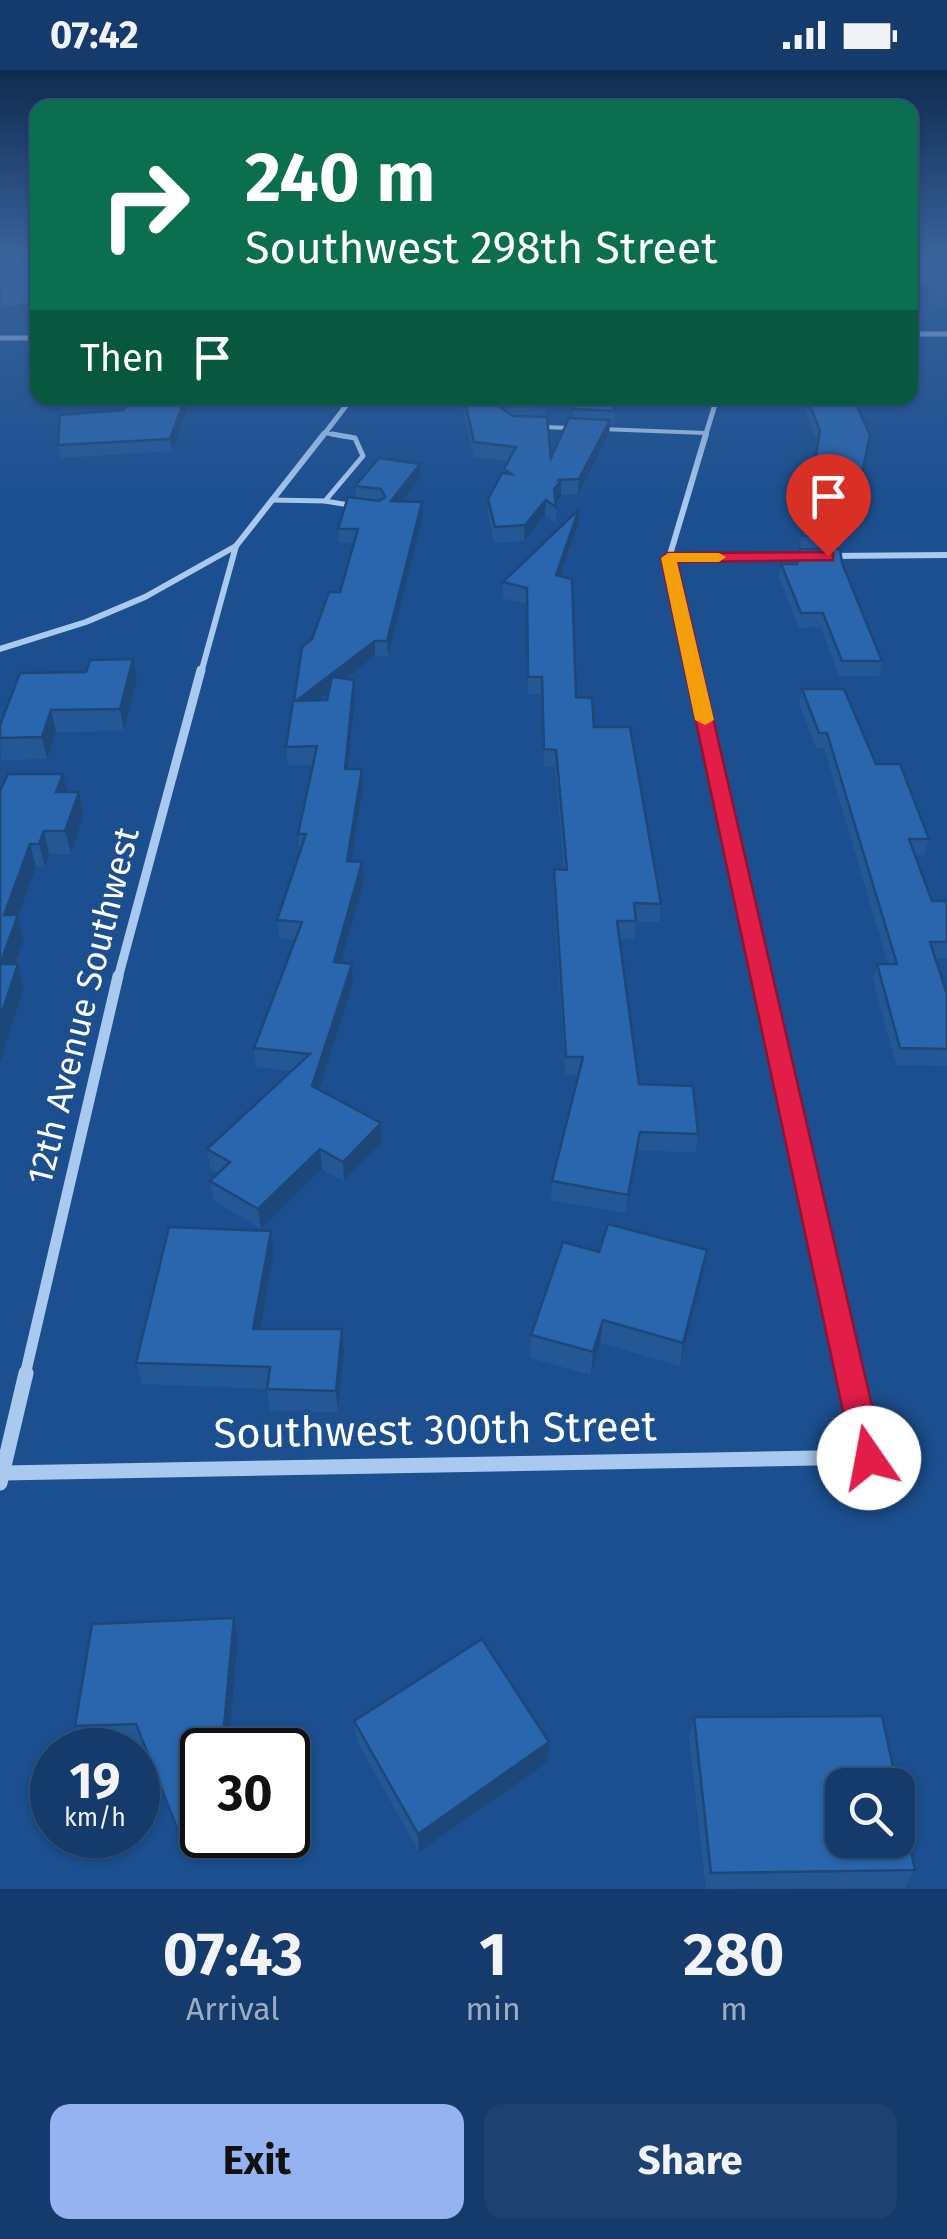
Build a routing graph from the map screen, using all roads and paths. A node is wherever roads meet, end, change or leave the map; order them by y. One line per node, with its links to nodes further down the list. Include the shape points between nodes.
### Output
1 (346, 405): 8 (street)
2 (499, 405): 4 (lane)
3 (715, 405): 9 (street)
4 (508, 423)
5 (531, 426): 6 (lane)
6 (581, 428)
7 (598, 429): 9 (lane)
8 (325, 432): 10 (street); 11 (lane, via 355,438 364,456)
9 (706, 433): 15 (street)
10 (272, 500): 11 (lane); 13 (street)
11 (325, 502): 12 (lane)
12 (362, 507)
13 (236, 546): 16 (street, via 100,616); 17 (street, 12th Avenue Southwest, via 130,926)
14 (947, 555): 15 (street)
15 (668, 558): 17 (street, Southwest 300th Street, via 869,1458)
16 (0, 650)
17 (1, 1478)

